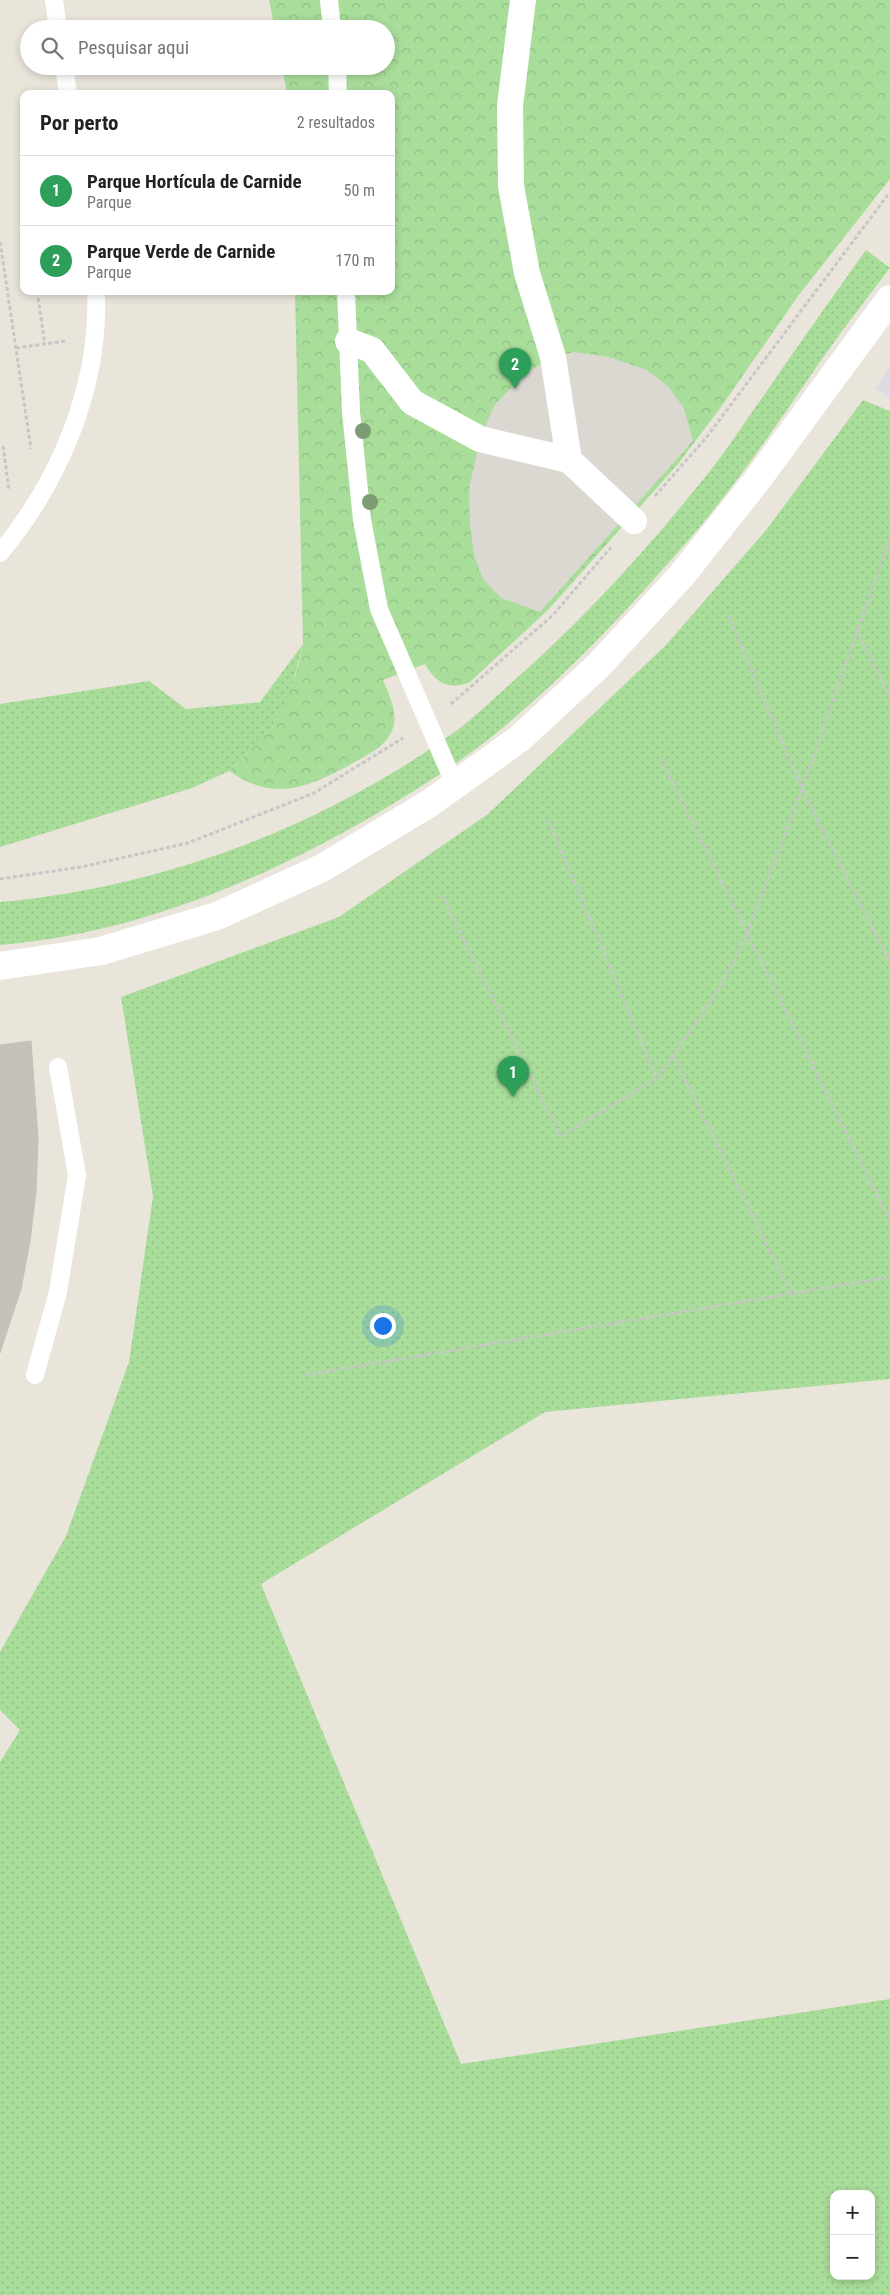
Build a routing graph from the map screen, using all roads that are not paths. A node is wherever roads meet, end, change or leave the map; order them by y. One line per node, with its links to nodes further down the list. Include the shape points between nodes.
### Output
1 (54, 0): 4 (lane)
2 (329, 0): 5 (lane)
3 (523, 0): 14 (street, via 510,106 511,186 527,273 553,357)
4 (57, 20)
5 (331, 20)
6 (65, 75): 8 (lane)
7 (337, 75): 9 (lane)
8 (67, 90)
9 (338, 90)
10 (96, 295): 16 (lane, via 97,318 82,399 66,446 31,511)
11 (346, 295): 13 (lane)
12 (890, 299): 17 (street, via 758,479 682,575 584,680 519,739)
13 (348, 341): 14 (street, via 372,350 412,402 480,439); 17 (lane, via 351,412 362,520 379,609)
14 (569, 460): 15 (street)
15 (634, 521)
16 (0, 553)
17 (455, 785): 18 (street, via 322,868 217,916 102,951)
18 (0, 966)
19 (58, 1067): 20 (lane, via 77,1175 58,1292)
20 (35, 1375)

